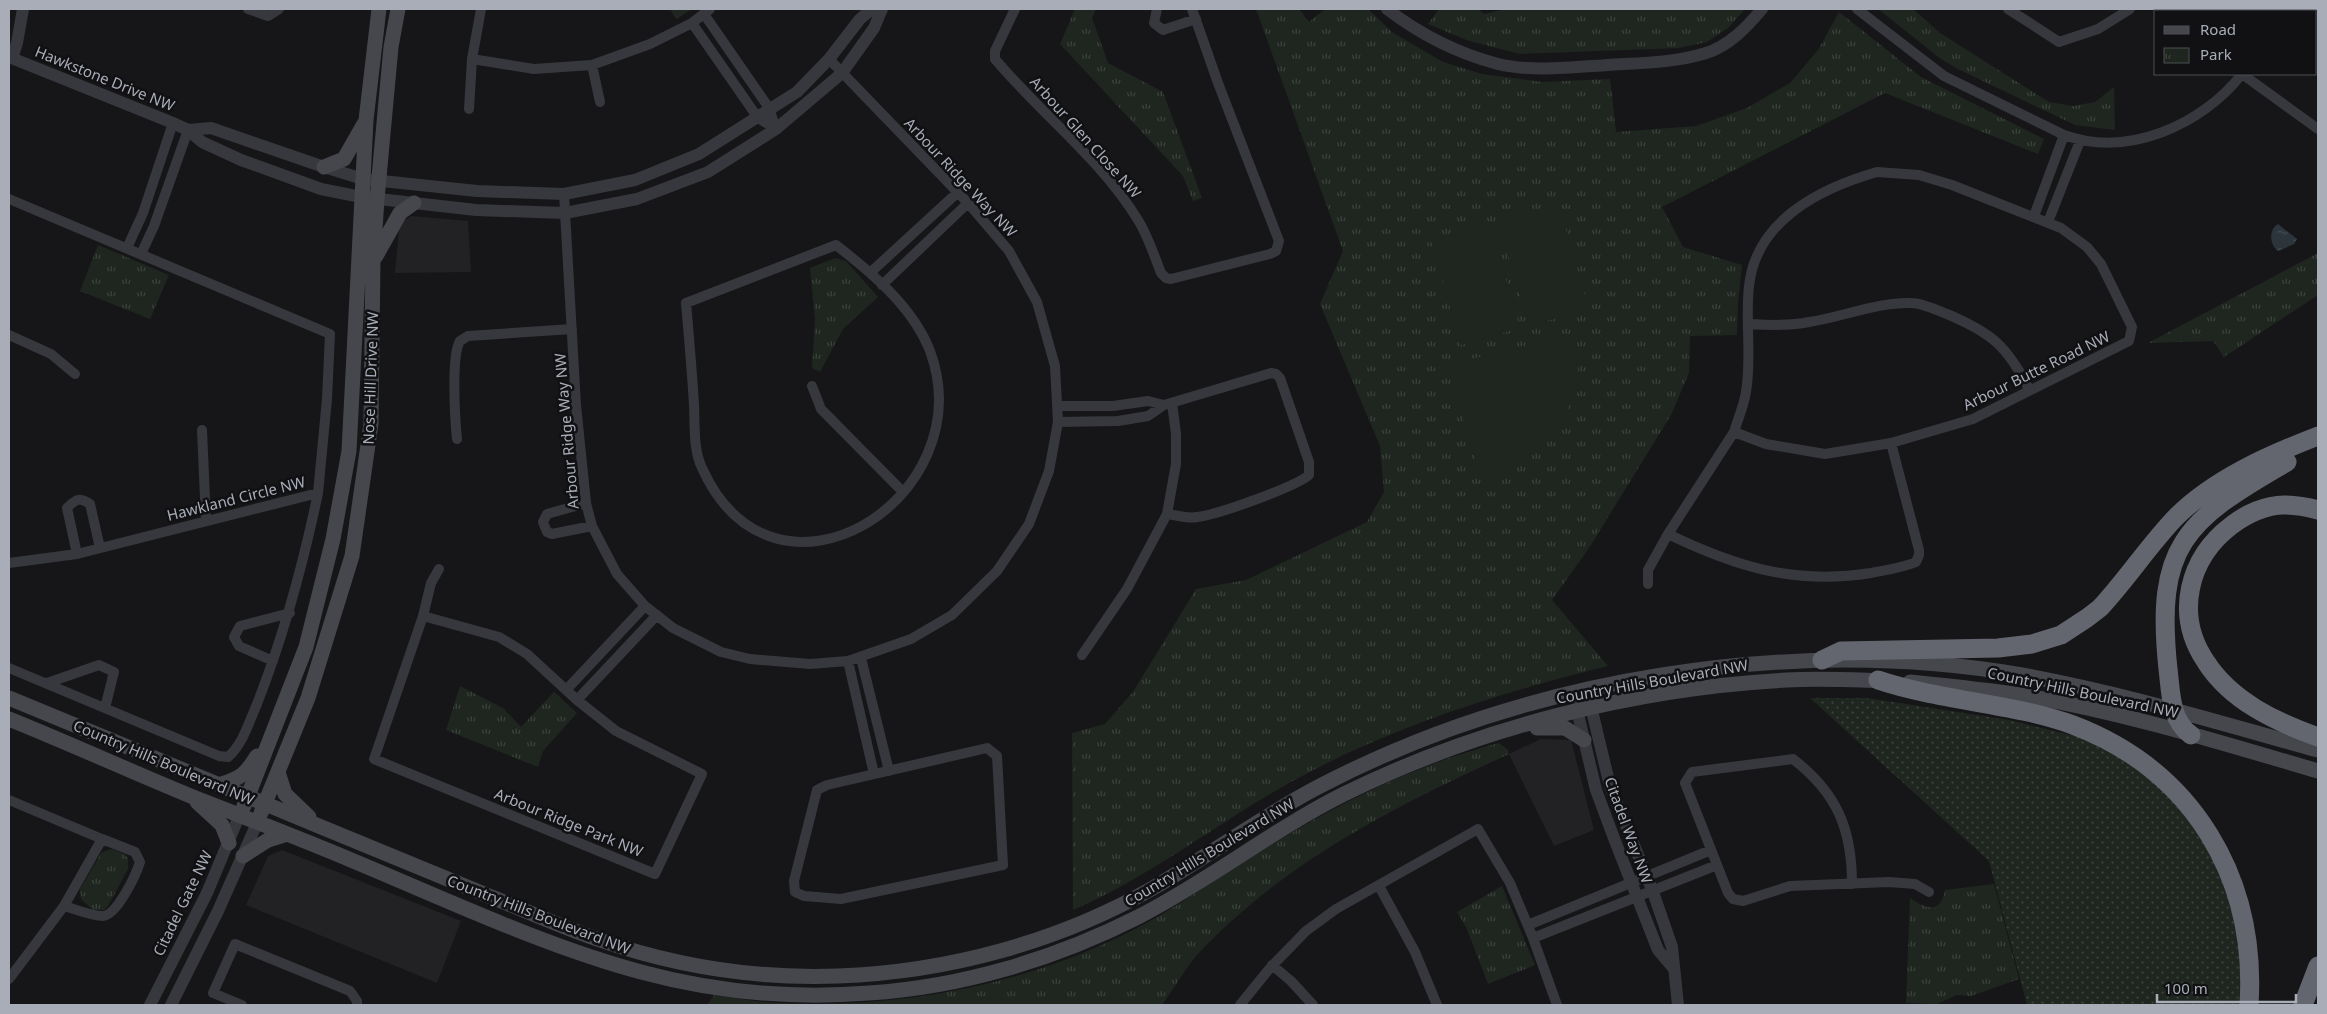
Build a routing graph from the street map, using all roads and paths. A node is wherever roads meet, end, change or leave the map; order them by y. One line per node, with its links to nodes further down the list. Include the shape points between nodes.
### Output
1 (23, 9): 19 (street, via 17,43)
2 (248, 9): 3 (street, via 268,16)
3 (279, 9)
4 (379, 9): 30 (main road, Nose Hill Drive NW)
5 (398, 9): 39 (main road, Nose Hill Drive NW, via 391,47)
6 (481, 9): 20 (street)
7 (872, 9): 21 (street, Hawkstone Drive NW)
8 (882, 9): 23 (street, Hawkstone Drive NW, via 874,28)
9 (1015, 9): 17 (street, Arbour Glen Close NW, via 995,51 995,59 1123,197 1139,222 1161,273 1170,279 1270,254 1279,242)
10 (1157, 9): 17 (street, via 1154,23 1163,30)
11 (1387, 9): 12 (street, via 1432,39 1457,51 1500,64 1567,68 1671,61 1707,53 1736,37)
12 (1762, 9)
13 (1857, 9): 35 (street, via 1944,76)
14 (2008, 9): 15 (street, via 2059,42 2098,29)
15 (2130, 9)
16 (707, 12): 18 (street); 27 (street)
17 (1194, 14)
18 (692, 22): 22 (street, via 650,44); 29 (street)
19 (10, 57): 31 (street, Hawkstone Drive NW)
20 (472, 59): 22 (street, via 534,69); 28 (street)
21 (828, 59): 23 (street, Arbour Ridge Way NW); 27 (street, Hawkstone Drive NW, via 797,92)
22 (592, 65): 26 (street)
23 (842, 73): 32 (street, Hawkstone Drive NW); 41 (street, Arbour Ridge Way NW)
24 (2241, 75): 36 (street, via 2214,103 2165,133 2131,141)
25 (2243, 75): 33 (street)
26 (600, 102)
27 (769, 108): 29 (street, Hawkstone Drive NW); 32 (street)
28 (469, 109)
29 (758, 118): 32 (street); 42 (street, Hawkstone Drive NW, via 699,154 634,180)
30 (366, 120): 37 (main road, via 344,159); 38 (main road, Nose Hill Drive NW)
31 (173, 123): 34 (street, Hawkstone Drive NW); 52 (street, via 143,213)
32 (776, 129): 49 (street, Hawkstone Drive NW, via 708,172 637,198)
33 (2318, 129)
34 (188, 130): 37 (street, Hawkstone Drive NW, via 211,128); 43 (street, Hawkstone Drive NW, via 202,142 241,160 321,189); 53 (street)
35 (2064, 135): 36 (street); 50 (street)
36 (2080, 141): 51 (street)
37 (324, 167): 38 (street, Hawkstone Drive NW)
38 (363, 179): 39 (street, Hawkstone Drive NW); 43 (main road, Nose Hill Drive NW)
39 (379, 181): 40 (street, Hawkstone Drive NW); 45 (main road, Nose Hill Drive NW)
40 (477, 192): 42 (street, Hawkstone Drive NW); 48 (street)
41 (957, 193): 47 (street, Arbour Ridge Way NW); 55 (street)
42 (564, 194): 49 (street, Arbour Ridge Way NW)
43 (362, 197): 45 (street, Hawkstone Drive NW); 109 (main road, Nose Hill Drive NW, via 349,451 333,540 306,647)
44 (9, 199): 52 (street, Hawkland Circle NW)
45 (377, 199): 46 (street, Hawkstone Drive NW); 54 (main road, Nose Hill Drive NW)
46 (414, 203): 48 (street, Hawkstone Drive NW); 54 (main road, via 400,213)
47 (968, 204): 56 (street); 64 (street, Arbour Ridge Way NW, via 1009,251 1037,302 1055,366)
48 (476, 210): 49 (street, Hawkstone Drive NW)
49 (565, 213): 58 (street, Arbour Ridge Way NW)
50 (2034, 216): 51 (street, Arbour Butte Road NW); 57 (street, Arbour Butte Road NW, via 1919,175 1877,172 1844,182 1809,200 1777,224 1757,256 1749,284)
51 (2048, 222): 62 (street, Arbour Butte Road NW, via 2087,247 2101,264 2132,327 2129,341)
52 (127, 248): 53 (street, Hawkland Circle NW)
53 (141, 254): 73 (street, Hawkland Circle NW, via 330,334 328,399)
54 (374, 259): 113 (main road, Nose Hill Drive NW, via 371,424 352,556 308,698)
55 (871, 272): 56 (street); 72 (street, via 836,244 686,303 695,441 700,466 726,508 768,536 798,543 832,539 865,526 885,512)
56 (882, 285): 72 (street, via 913,321 929,351 938,384 937,417 930,449)
57 (1748, 324): 62 (street, via 1810,322 1889,304 1913,303 1971,324 1994,338 2016,363); 67 (street, Arbour Butte Road NW, via 1746,393)
58 (572, 329): 69 (street, via 468,336 460,341 457,345 454,416); 74 (street, Arbour Ridge Way NW)
59 (9, 335): 60 (street, via 51,354)
60 (75, 374)
61 (812, 386): 72 (street, via 821,409)
62 (2030, 389): 70 (street, Arbour Butte Road NW, via 1973,419)
63 (1168, 404): 64 (street, via 1148,401 1113,406); 65 (street, via 1148,416 1118,421); 76 (street, via 1176,434 1176,464); 76 (street, via 1276,374 1310,470 1305,478 1229,509 1196,518)
64 (1058, 406): 65 (street, Arbour Ridge Way NW)
65 (1058, 422): 90 (street, Arbour Ridge Way NW, via 1049,471 1029,524 997,571 952,615 911,639)
66 (202, 430): 77 (street)
67 (1734, 432): 70 (street, Arbour Butte Road NW, via 1766,444 1825,454); 79 (street)
68 (2318, 436): 92 (highway, via 2235,475 2194,502 2176,517 2100,608 2060,635 2020,646 1841,652)
69 (457, 439)
70 (1891, 443): 79 (street, via 1919,555 1916,562 1851,576 1786,574 1732,562)
71 (2318, 444): 103 (highway, via 2217,505 2203,517 2181,546 2168,580 2164,618)
72 (904, 492)
73 (318, 493): 77 (street, Hawkland Circle NW); 86 (street)
74 (586, 503): 78 (street, Arbour Ridge Way NW); 78 (street, via 547,514 543,522 547,532 552,534)
75 (2318, 510): 107 (highway, via 2284,505 2251,513 2224,531 2195,568 2188,617 2192,634 2206,662 2226,685 2272,719)
76 (1167, 514): 89 (street, via 1127,588)
77 (206, 520): 80 (street, Hawkland Circle NW)
78 (592, 526): 85 (street, Arbour Ridge Way NW, via 617,574)
79 (1668, 534): 84 (street, via 1648,570)
80 (100, 548): 81 (street, Hawkland Circle NW); 81 (street, via 90,504 76,499 67,508)
81 (77, 554): 82 (street, Hawkland Circle NW)
82 (9, 563)
83 (439, 569): 88 (street, Arbour Ridge Park NW, via 431,583)
84 (1648, 584)
85 (645, 606): 87 (street, Arbour Ridge Way NW); 97 (street)
86 (290, 612): 91 (street); 91 (street, via 240,626 235,634 239,646)
87 (657, 615): 93 (street, Arbour Ridge Way NW, via 673,628 720,652 750,659 810,664); 100 (street)
88 (423, 616): 97 (street, Arbour Ridge Park NW, via 499,637 528,654); 100 (street, Arbour Ridge Park NW, via 374,759 655,874 702,774 616,731)
89 (1082, 655)
90 (861, 658): 93 (street, Arbour Ridge Way NW); 111 (street)
91 (273, 660): 101 (street, via 244,734 228,757)
92 (1822, 660): 98 (main road, Country Hills Boulevard NW, via 1686,672); 103 (main road, Country Hills Boulevard NW, via 1933,664 2005,673)
93 (848, 661): 114 (street)
94 (9, 668): 96 (street)
95 (1878, 680): 102 (main road, Country Hills Boulevard NW, via 1754,682 1664,694); 106 (main road, Country Hills Boulevard NW, via 1978,688 2029,696); 152 (highway, via 1906,690 2072,725 2130,754 2167,784 2204,827 2218,849 2236,890 2247,937)
96 (47, 682): 101 (street); 101 (street, via 99,664 114,672)
97 (566, 690): 100 (street, Arbour Ridge Park NW)
98 (1580, 692): 102 (street, Citadel Way NW); 122 (main road, Country Hills Boulevard NW, via 1460,726 1373,760 1271,813 1152,888 1081,923 971,959 883,974 767,975 684,964 559,925)
99 (9, 698): 115 (main road, Country Hills Boulevard NW)
100 (577, 700)
101 (105, 708)
102 (1584, 710): 105 (main road, Country Hills Boulevard NW); 108 (street, Citadel Way NW); 129 (street, Citadel Way NW)
103 (2174, 711): 106 (highway, via 2182,727); 110 (main road, Country Hills Boulevard NW)
104 (9, 719): 116 (main road, Country Hills Boulevard NW)
105 (1513, 728): 108 (main road, via 1565,728); 123 (main road, Country Hills Boulevard NW, via 1419,761 1341,796 1267,837 1179,894 1089,940 998,971 929,986 871,993 824,995 728,990 643,972 562,946)
106 (2192, 735): 112 (main road, Country Hills Boulevard NW)
107 (2318, 737)
108 (1584, 740): 130 (street, Citadel Way NW, via 1596,790)
109 (270, 742): 115 (main road, via 238,780); 117 (main road, Nose Hill Drive NW)
110 (2318, 750)
111 (889, 771): 114 (street); 114 (street, via 987,748 995,753 1003,865 841,899 799,895 793,887 794,880 818,790 826,785)
112 (2318, 771)
113 (278, 772): 119 (main road, Nose Hill Drive NW); 122 (main road, via 285,794)
114 (874, 774)
115 (219, 784): 117 (main road, Country Hills Boulevard NW)
116 (194, 797): 120 (main road, Country Hills Boulevard NW); 125 (main road, via 222,825)
117 (248, 797): 119 (main road, Country Hills Boulevard NW); 120 (main road, Nose Hill Drive NW)
118 (9, 800): 124 (street)
119 (265, 804): 121 (main road, Nose Hill Drive NW); 122 (main road, Country Hills Boulevard NW)
120 (240, 814): 121 (main road, Country Hills Boulevard NW); 125 (street, Citadel Gate NW)
121 (258, 821): 123 (main road, Country Hills Boulevard NW); 127 (street)
122 (315, 824)
123 (287, 834): 127 (main road, via 268,840)
124 (102, 839): 136 (street); 136 (street, via 135,852 140,862 133,879 108,915 100,916)
125 (229, 843): 143 (street, Citadel Gate NW)
126 (1711, 850): 128 (street); 129 (street); 131 (street, via 1685,783 1692,772 1793,759 1830,796 1844,822 1852,856)
127 (243, 856): 144 (street)
128 (1717, 865): 131 (street, via 1728,893 1733,899 1743,901 1790,886); 133 (street)
129 (1646, 876): 130 (street); 133 (street, Citadel Way NW)
130 (1630, 883): 135 (street, Citadel Way NW); 137 (street)
131 (1852, 884): 134 (street, via 1915,884)
132 (1379, 886): 137 (street, via 1478,829 1510,883); 139 (street, via 1336,909 1306,931); 149 (street, via 1416,952)
133 (1653, 892): 135 (street); 141 (street, Citadel Way NW, via 1672,947)
134 (1929, 892)
135 (1636, 898): 138 (street); 141 (street, Citadel Way NW, via 1658,950)
136 (64, 906): 142 (street)
137 (1528, 925): 138 (street)
138 (1533, 938): 150 (street)
139 (1272, 965): 147 (street); 148 (street)
140 (2318, 966): 153 (highway)
141 (1674, 969): 151 (street, Citadel Way NW)
142 (9, 979)
143 (150, 1005)
144 (171, 1005)
145 (242, 1005): 146 (street, via 213,993 235,944 350,991)
146 (357, 1005)
147 (1240, 1005)
148 (1312, 1005)
149 (1437, 1005)
150 (1557, 1005)
151 (1678, 1005)
152 (2248, 1005)
153 (2303, 1005)

